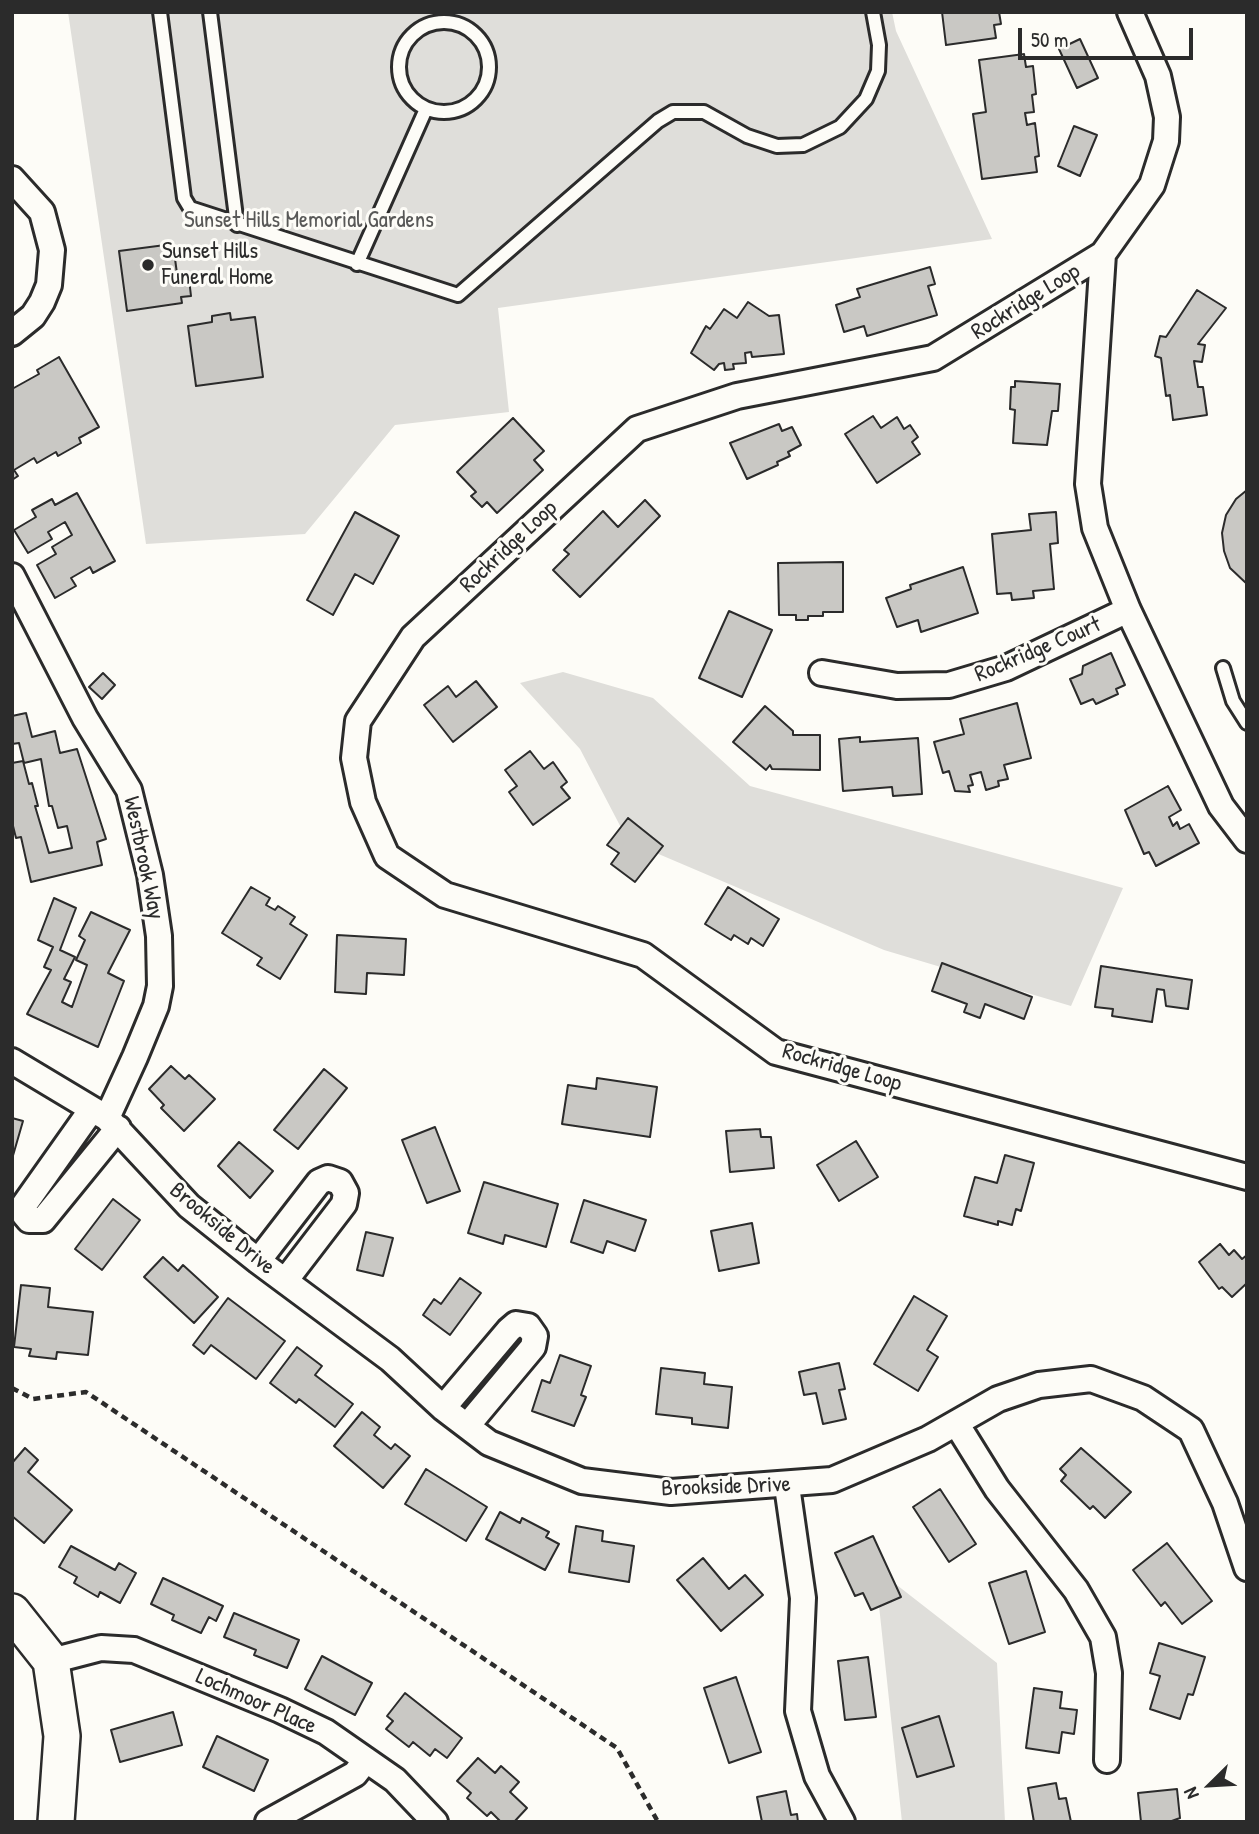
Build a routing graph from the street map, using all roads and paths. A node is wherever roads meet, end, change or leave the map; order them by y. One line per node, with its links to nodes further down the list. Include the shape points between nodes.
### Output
1 (160, 12): 7 (lane, via 184,198 195,212)
2 (209, 12): 7 (lane)
3 (873, 12): 9 (lane, via 880,60 873,85 856,113 822,138 803,145 777,146 747,136 704,112 681,110 658,121 458,295)
4 (1130, 12): 8 (street, via 1158,76 1167,117 1166,141 1152,185)
5 (426, 109): 5 (lane, via 454,112 478,98 486,86 489,58 485,45 464,25 450,21 422,27 402,48 399,76 414,101); 9 (lane)
6 (12, 180): 12 (street, via 42,212 52,250 49,285 42,302 33,316)
7 (237, 225): 9 (lane)
8 (1103, 254): 10 (street, Rockridge Loop); 11 (street, Rockridge Loop)
9 (357, 264)
10 (1040, 294): 11 (street, via 1082,283 1090,293); 21 (street, Rockridge Loop, via 933,358 737,396 637,429 412,637 358,721 354,758 363,802 387,856 445,895 643,955 776,1052)
11 (1098, 329): 14 (street, Rockridge Loop, via 1089,504)
12 (12, 332)
13 (12, 576): 20 (street, Westbrook Way, via 85,718 129,789 150,875 160,986 156,1006)
14 (1128, 610): 16 (street, Rockridge Court, via 1006,668 949,685 897,686); 18 (street, Rockridge Loop, via 1221,806)
15 (1223, 668): 17 (lane, via 1233,701)
16 (822, 673)
17 (1247, 723)
18 (1247, 840)
19 (12, 1061): 20 (street, Brookside Drive)
20 (106, 1118): 22 (street, Brookside Drive, via 188,1206)
21 (1247, 1177)
22 (258, 1261): 23 (street, Brookside Drive); 23 (street, via 319,1182 328,1178 340,1182 346,1192 344,1204)
23 (285, 1281): 25 (street, Brookside Drive, via 390,1359)
24 (12, 1388): 37 (path, via 33,1399 86,1392 617,1748)
25 (443, 1408): 27 (street, Brookside Drive); 27 (street, via 509,1330 516,1324 528,1326 535,1336 533,1348)
26 (956, 1423): 28 (street, Brookside Drive, via 832,1480); 29 (street, Brookside Drive, via 998,1399 1039,1385 1091,1379 1143,1398 1191,1430 1225,1503); 33 (street, via 997,1489 1076,1590 1103,1637 1109,1673)
27 (467, 1426): 28 (street, Brookside Drive, via 489,1443 582,1482 671,1492)
28 (787, 1486): 38 (street, via 803,1598 798,1711 817,1776)
29 (1247, 1568)
30 (12, 1612): 31 (street)
31 (51, 1661): 32 (street, Lochmoor Place, via 101,1648 134,1650 281,1710 326,1732); 34 (street, via 62,1737)
32 (366, 1760): 35 (street, via 355,1774); 36 (street, Lochmoor Place, via 395,1780)
33 (1107, 1760)
34 (56, 1822)
35 (268, 1822)
36 (435, 1822)
37 (658, 1822)
38 (842, 1822)

